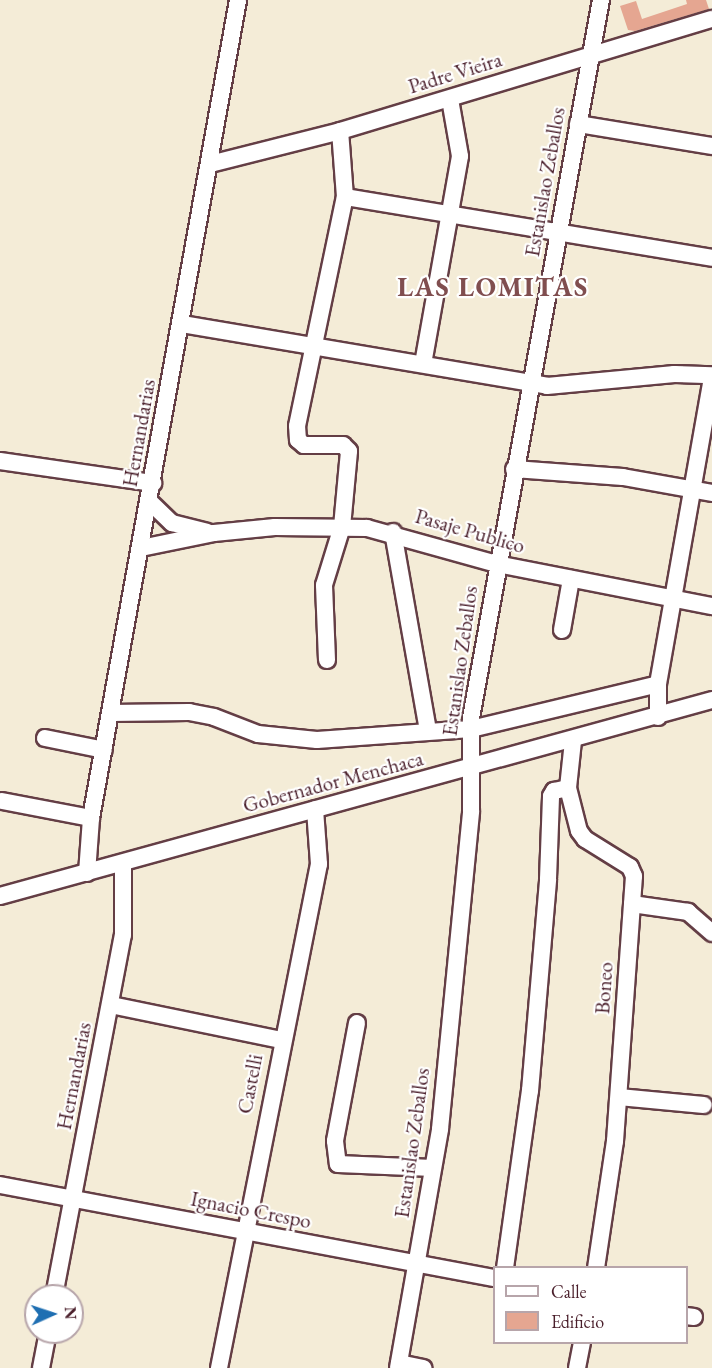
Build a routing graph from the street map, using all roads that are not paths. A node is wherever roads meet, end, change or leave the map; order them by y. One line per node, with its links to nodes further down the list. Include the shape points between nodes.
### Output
1 (238, 0): 9 (street, Hernandarias)
2 (601, 0): 4 (street, Estanislao Zeballos)
3 (712, 19): 4 (street, Padre Vieira)
4 (591, 56): 5 (street, Padre Vieira); 6 (street, Estanislao Zeballos)
5 (450, 99): 7 (street, Padre Vieira); 11 (street, via 460,156)
6 (578, 124): 8 (street); 12 (street, Estanislao Zeballos)
7 (340, 131): 9 (street, Padre Vieira); 10 (street)
8 (712, 146)
9 (210, 164): 14 (street, Hernandarias)
10 (345, 197): 11 (street); 15 (street)
11 (452, 213): 12 (street); 16 (street)
12 (560, 231): 13 (street); 18 (street, Estanislao Zeballos)
13 (712, 258)
14 (182, 324): 15 (street); 21 (street, Hernandarias)
15 (313, 344): 16 (street); 25 (street, via 297,426 298,440 304,445 343,445 349,452)
16 (423, 364): 18 (street)
17 (712, 376): 18 (street, via 683,374 547,386); 22 (street)
18 (531, 384): 20 (street, Estanislao Zeballos)
19 (0, 461): 21 (street)
20 (514, 469): 22 (street, via 623,477); 29 (street, Estanislao Zeballos)
21 (153, 483): 24 (street, Hernandarias)
22 (692, 489): 23 (street); 31 (street)
23 (712, 493)
24 (149, 501): 27 (street, Pasaje Publico, via 184,529); 28 (street, Hernandarias)
25 (342, 527): 26 (street, Pasaje Publico); 27 (street, Pasaje Publico, via 274,527); 34 (street, via 324,585)
26 (393, 532): 29 (street, Pasaje Publico); 40 (street)
27 (214, 533): 28 (street, Pasaje Publico)
28 (141, 548): 37 (street, Hernandarias)
29 (497, 564): 30 (street, Pasaje Publico); 39 (street, Estanislao Zeballos)
30 (571, 579): 31 (street, Pasaje Publico); 33 (street)
31 (672, 599): 32 (street, Pasaje Publico); 35 (street)
32 (712, 606)
33 (562, 630)
34 (327, 660)
35 (658, 684): 38 (street); 39 (street)
36 (712, 700): 38 (street, Gobernador Menchaca)
37 (110, 713): 40 (street, via 189,712 286,740); 43 (street, Hernandarias)
38 (658, 717): 42 (street, Gobernador Menchaca)
39 (471, 729): 40 (street); 44 (street, Estanislao Zeballos)
40 (428, 730)
41 (45, 738): 43 (street)
42 (573, 741): 44 (street, Gobernador Menchaca); 45 (street, Boneo)
43 (104, 750): 48 (street, Hernandarias)
44 (471, 769): 47 (street, Gobernador Menchaca); 59 (street, Estanislao Zeballos, via 471,811)
45 (568, 788): 52 (street, Boneo, via 581,836 633,871); 64 (street, via 554,791 551,796 527,1118)
46 (2, 801): 48 (street)
47 (315, 809): 49 (street, Gobernador Menchaca); 56 (street, Castelli, via 319,864)
48 (91, 818): 50 (street, Hernandarias)
49 (123, 864): 50 (street, Gobernador Menchaca); 54 (street, Hernandarias, via 125,915)
50 (87, 873): 51 (street, Gobernador Menchaca)
51 (0, 896)
52 (632, 904): 53 (street, via 688,912); 57 (street, Boneo)
53 (712, 933)
54 (111, 1005): 56 (street); 61 (street, Hernandarias)
55 (357, 1023): 59 (street, via 335,1141 338,1164)
56 (282, 1040): 62 (street, Castelli)
57 (619, 1097): 58 (street); 65 (street, Boneo)
58 (704, 1105)
59 (434, 1168): 63 (street, Estanislao Zeballos)
60 (0, 1185): 61 (street, Ignacio Crespo)
61 (73, 1199): 62 (street, Ignacio Crespo); 67 (street, Hernandarias)
62 (245, 1233): 63 (street, Ignacio Crespo); 72 (street, Castelli)
63 (417, 1264): 66 (street, Ignacio Crespo); 70 (street, Estanislao Zeballos)
64 (505, 1266)
65 (596, 1266)
66 (493, 1278)
67 (56, 1284)
68 (46, 1344): 71 (street)
69 (582, 1344): 74 (street)
70 (398, 1366): 73 (street)
71 (41, 1368)
72 (219, 1368)
73 (423, 1368)
74 (577, 1368)

